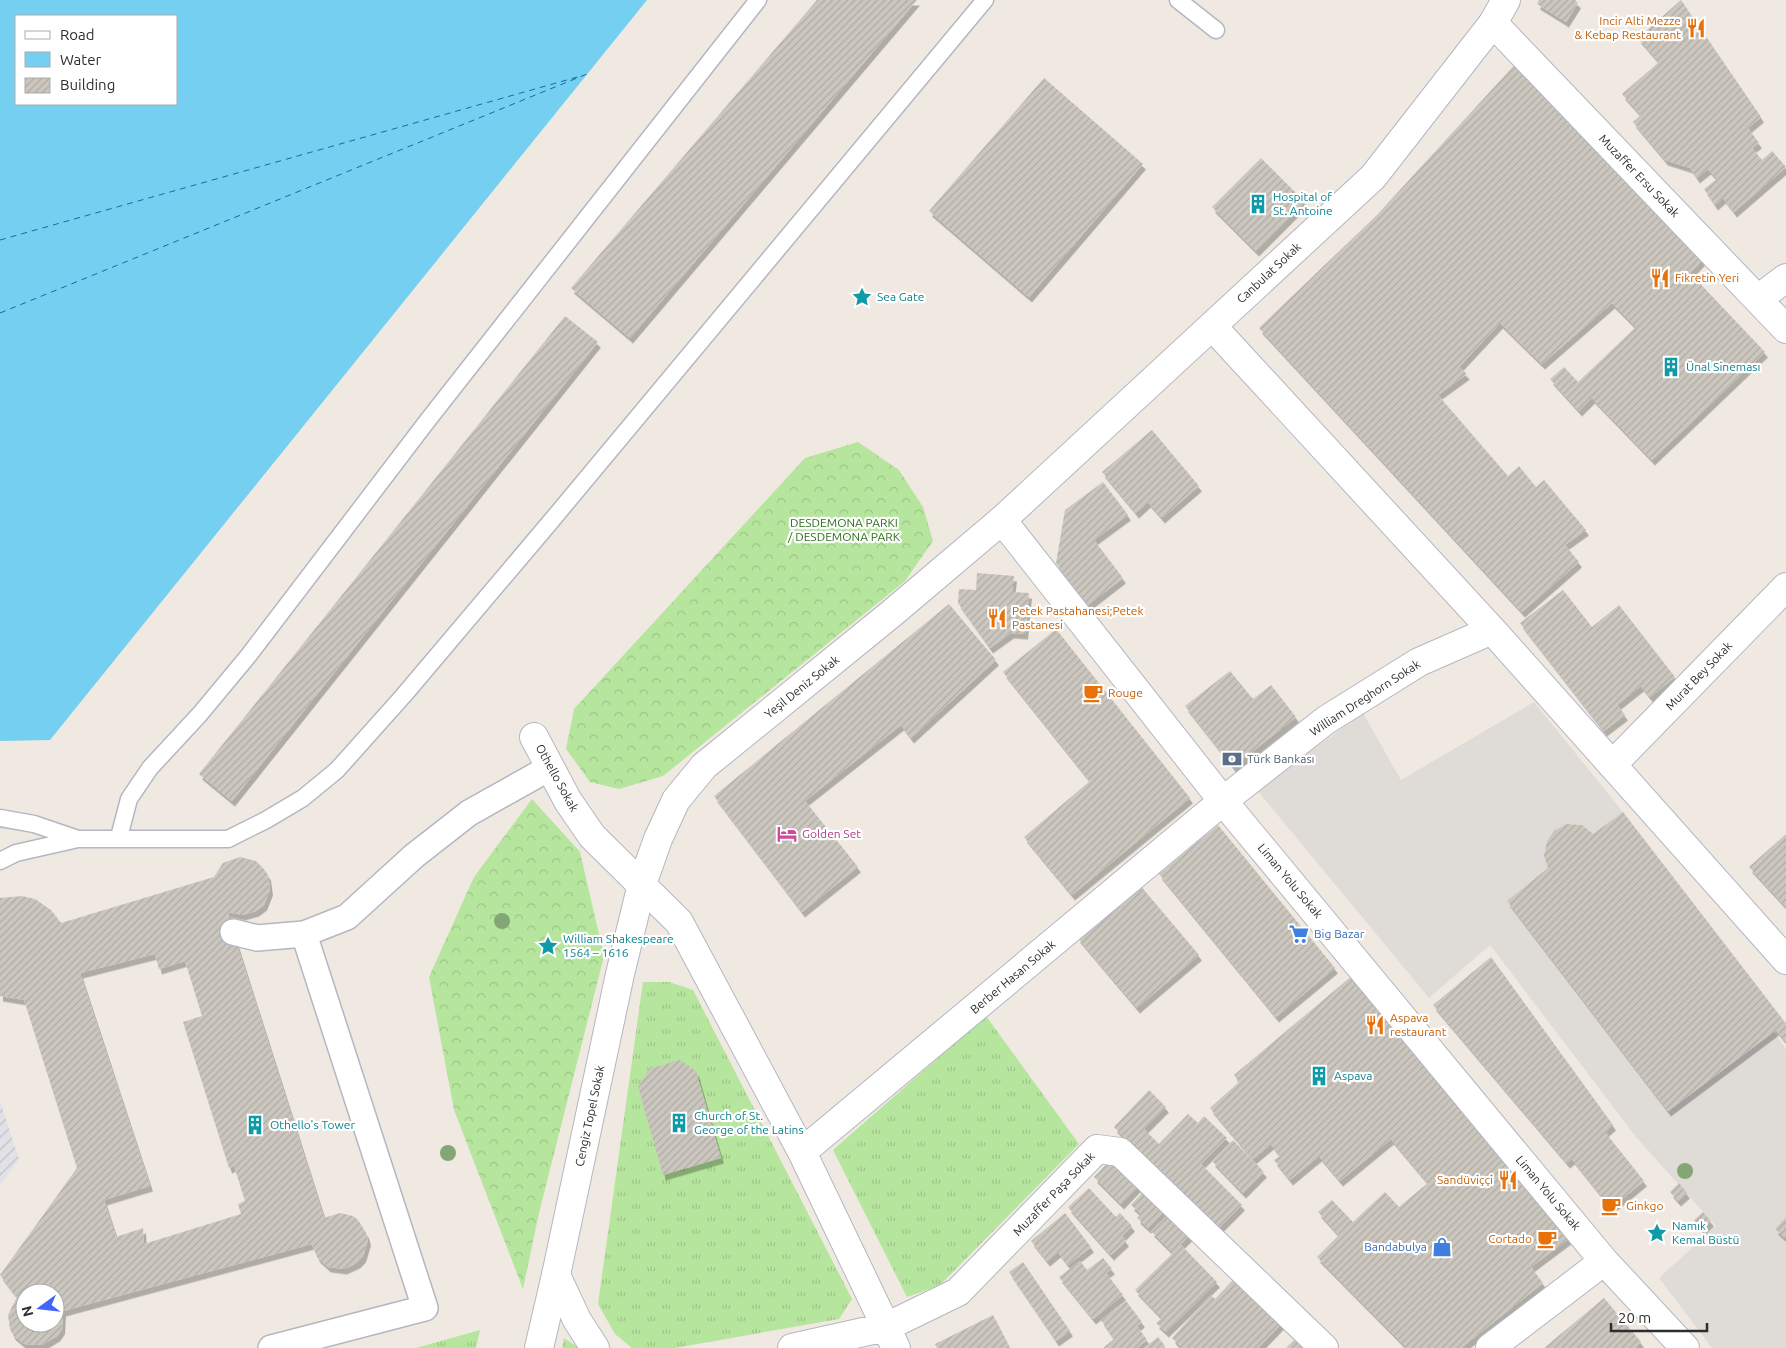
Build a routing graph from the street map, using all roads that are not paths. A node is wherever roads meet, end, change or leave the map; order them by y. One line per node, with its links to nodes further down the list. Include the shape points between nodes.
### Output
1 (758, 0): 18 (lane, via 428,420 249,655 150,768 129,799)
2 (985, 0): 18 (lane, via 552,520 337,770 303,798 228,839)
3 (1178, 0): 5 (lane)
4 (1499, 11): 7 (street, Muzaffer Ersu Sokak); 8 (street, Canbulat Sokak, via 1373,177)
5 (1216, 30)
6 (1786, 278): 7 (street)
7 (1758, 299): 9 (street, Muzaffer Ersu Sokak)
8 (1212, 326): 10 (street, Canbulat Sokak); 12 (street)
9 (1786, 329)
10 (1002, 520): 16 (street, Liman Yolu Sokak); 21 (street, Yeşil Deniz Sokak, via 704,766 676,800)
11 (1786, 587): 14 (street, Murat Bey Sokak)
12 (1492, 630): 14 (street); 16 (street, William Dreghorn Sokak, via 1419,662 1326,720)
13 (534, 737): 15 (street, Othello Sokak)
14 (1612, 765): 24 (street)
15 (551, 767): 21 (street, Othello Sokak, via 568,802 592,836); 23 (street, via 469,813 414,856 347,917)
16 (1224, 801): 25 (street, Berber Hasan Sokak); 26 (street, Liman Yolu Sokak)
17 (0, 818): 19 (lane, via 34,824)
18 (119, 837): 19 (lane)
19 (78, 839): 20 (lane, via 16,853)
20 (0, 861)
21 (642, 884): 25 (street, Othello Sokak, via 679,922); 27 (street, Cengiz Topel Sokak)
22 (233, 932): 23 (street, via 257,938)
23 (304, 934): 30 (street, via 425,1308)
24 (1786, 960)
25 (802, 1152): 28 (street, Othello Sokak)
26 (1604, 1261): 29 (street, Liman Yolu Sokak); 35 (street)
27 (556, 1275): 31 (street, Cengiz Topel Sokak); 32 (street, via 577,1320)
28 (891, 1338): 33 (street); 34 (street, Muzaffer Paşa Sokak, via 958,1292 1097,1149 1120,1152)
29 (1678, 1346)
30 (271, 1348)
31 (539, 1348)
32 (595, 1348)
33 (792, 1348)
34 (1324, 1348)
35 (1490, 1348)

